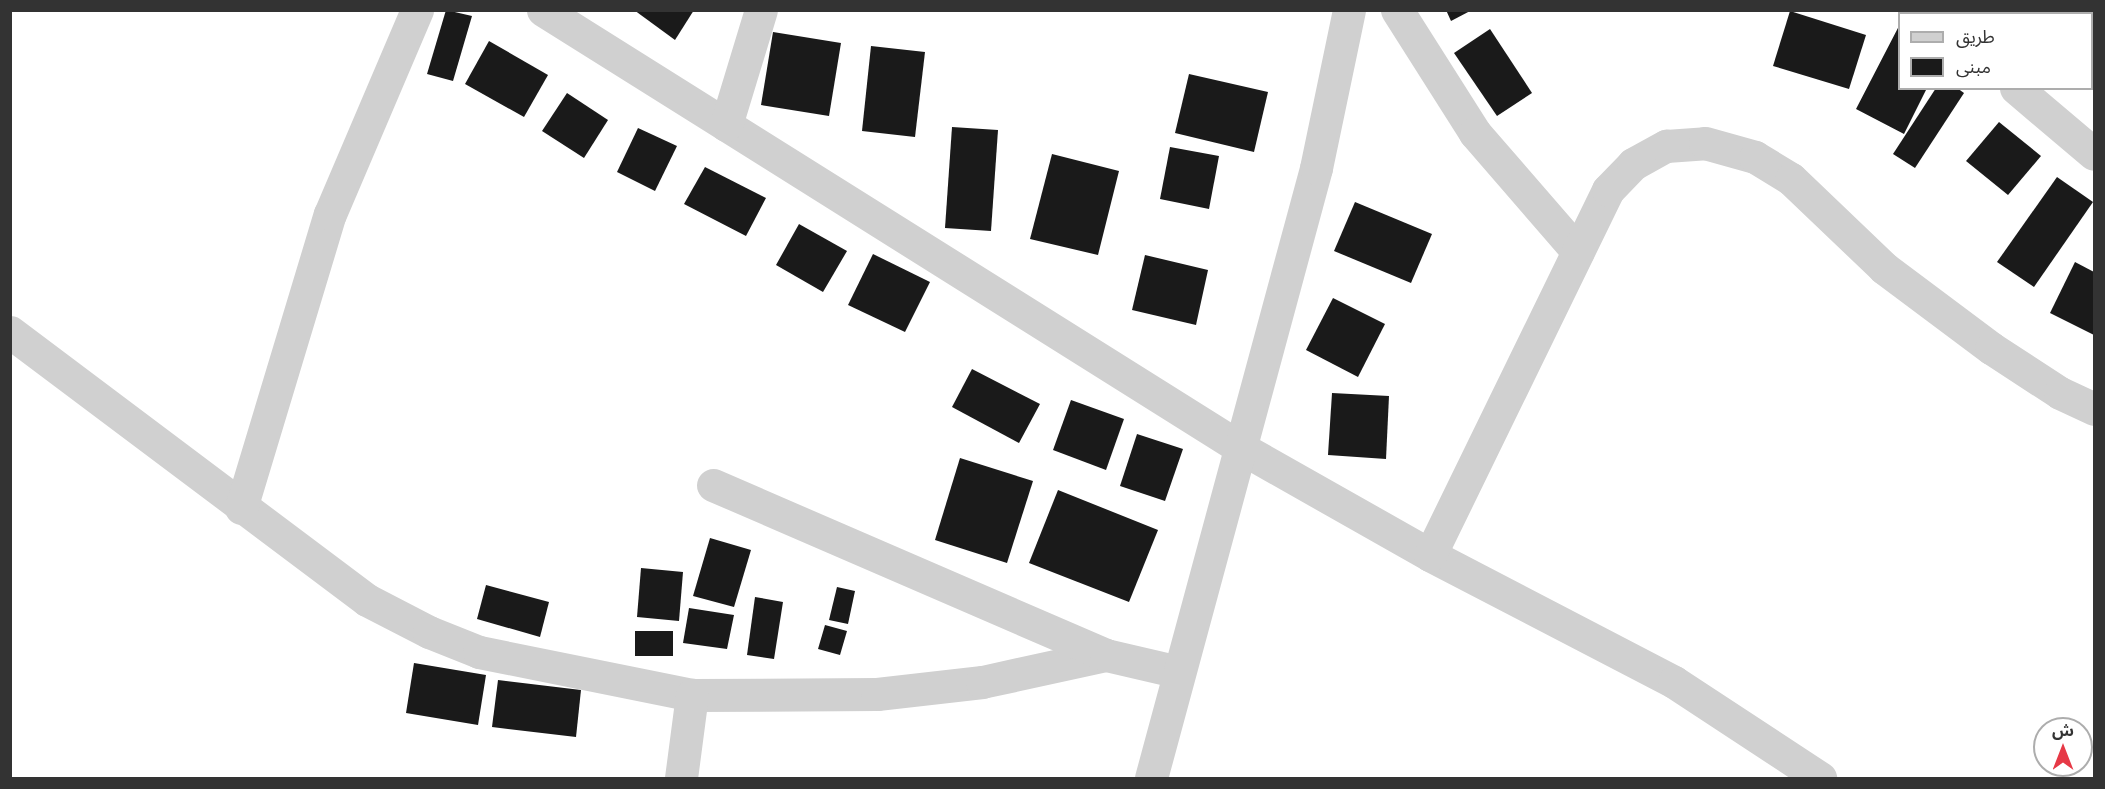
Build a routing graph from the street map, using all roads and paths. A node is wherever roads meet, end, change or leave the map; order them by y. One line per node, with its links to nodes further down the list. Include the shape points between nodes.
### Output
1 (417, 10): 14 (street, via 330,214)
2 (543, 10): 7 (street)
3 (761, 10): 7 (street)
4 (1349, 10): 12 (street, via 1316,168)
5 (1397, 10): 9 (street, via 1475,133)
6 (2018, 90): 8 (street)
7 (726, 125): 12 (street)
8 (2094, 154)
9 (1578, 252): 11 (street, via 1608,190 1633,164 1666,146 1687,142 1728,147 1755,157 1791,179 1884,268 1991,348 2060,393); 15 (street)
10 (10, 332): 14 (street)
11 (2094, 409)
12 (1240, 448): 15 (street); 17 (street)
13 (713, 485): 16 (street)
14 (241, 508): 18 (street, via 367,600 429,633 479,652)
15 (1430, 555): 21 (street, via 1674,682)
16 (1106, 655): 17 (street); 18 (street, via 982,682 877,694)
17 (1179, 672): 20 (street)
18 (692, 695): 19 (street)
19 (681, 778)
20 (1151, 778)
21 (1820, 778)

